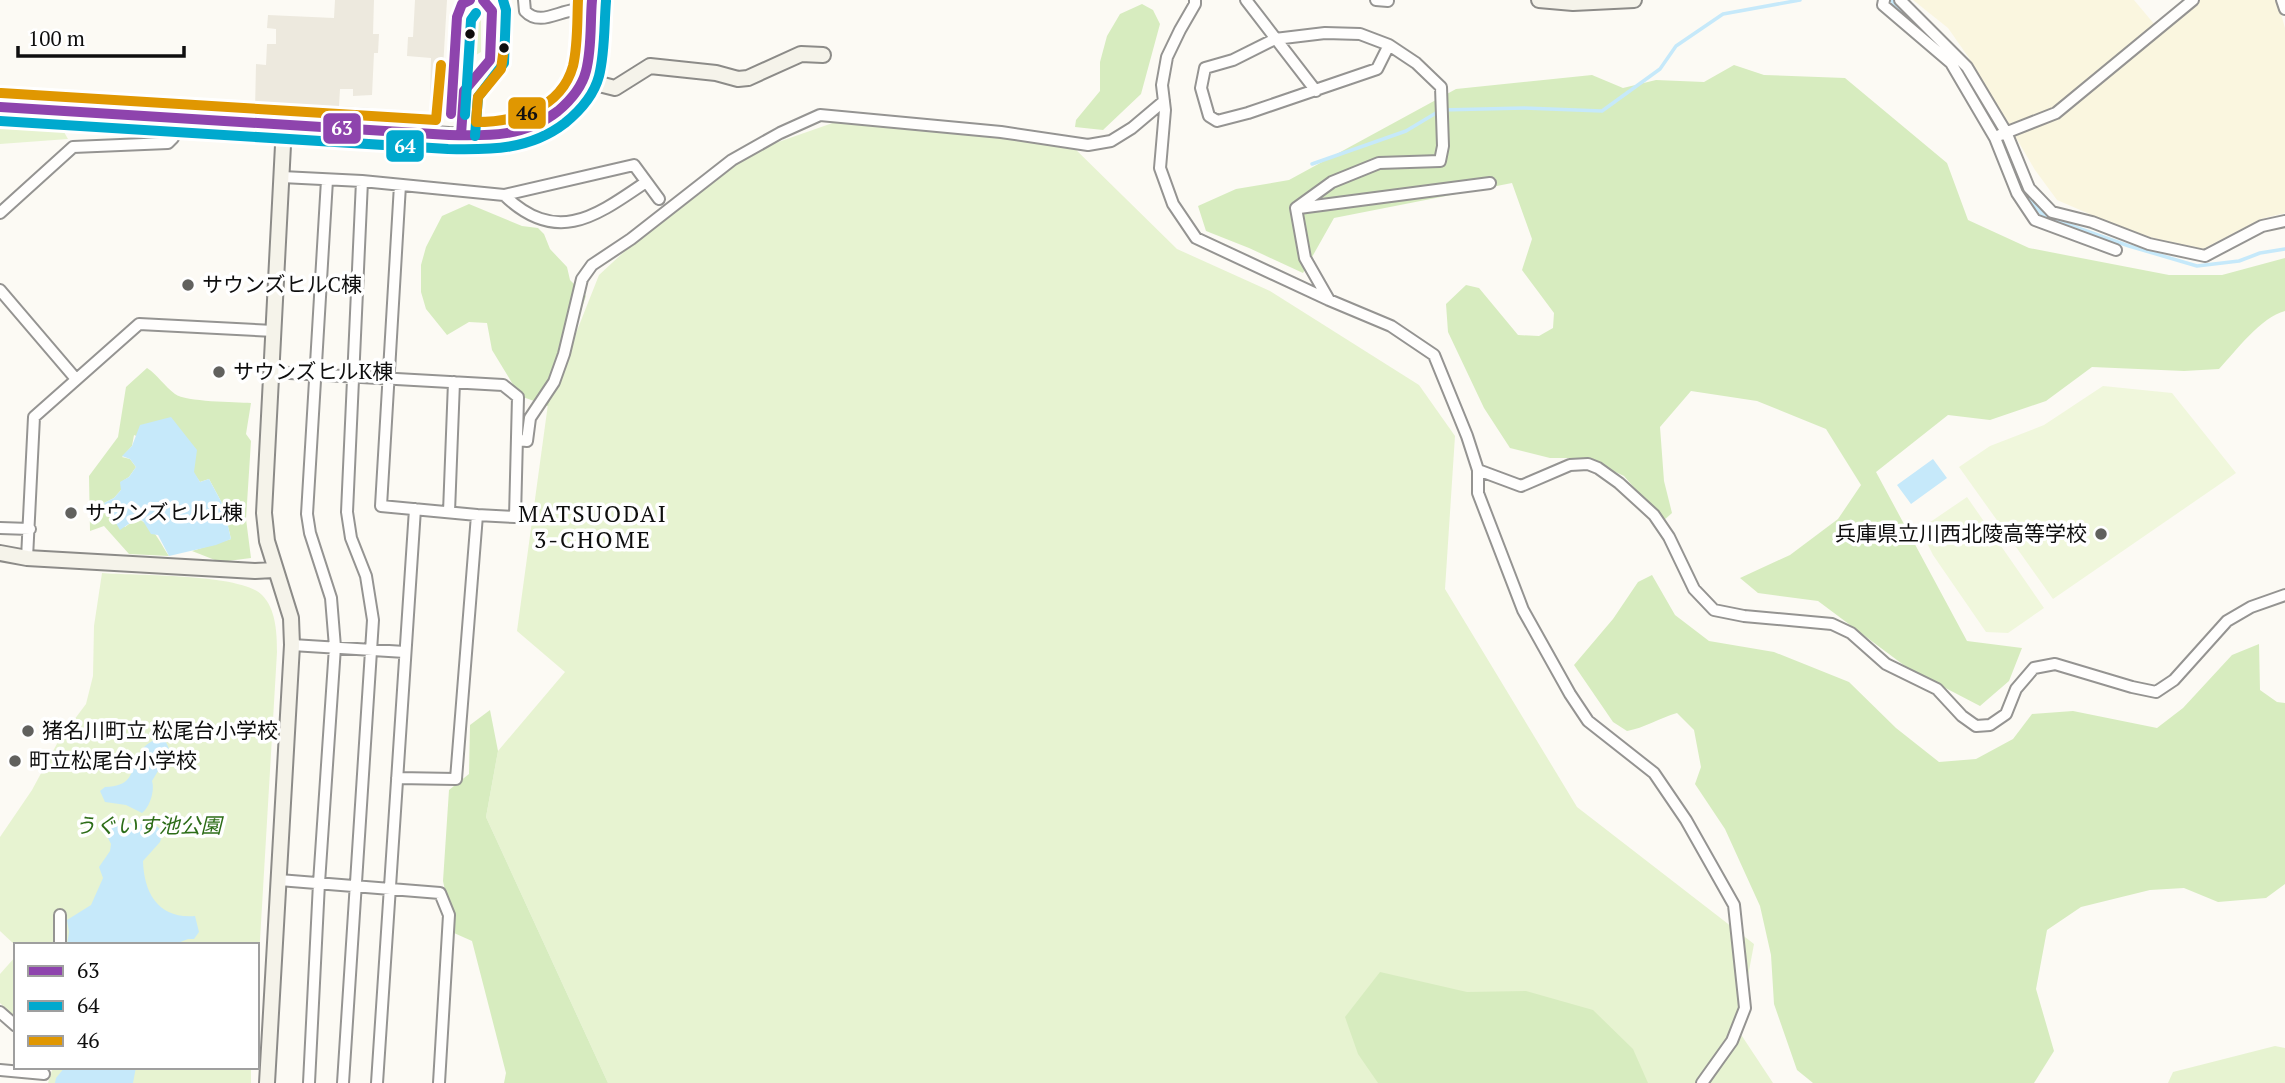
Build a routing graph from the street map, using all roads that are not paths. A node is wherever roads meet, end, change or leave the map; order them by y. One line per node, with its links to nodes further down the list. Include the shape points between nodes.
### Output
1 (524, 0): 12 (street, via 531,16 547,18)
2 (1195, 0): 19 (street, via 1167,57)
3 (1246, 0): 14 (street)
4 (1376, 0): 11 (street)
5 (1539, 0): 6 (street)
6 (1634, 0)
7 (1884, 0): 24 (street, via 1883,5 1951,63)
8 (1900, 0): 23 (street, via 1967,67)
9 (2193, 0): 23 (street, via 2056,113)
10 (2282, 0): 13 (street)
11 (1388, 1)
12 (592, 6): 17 (street)
13 (2285, 9)
14 (1275, 39): 15 (street, via 1360,34); 18 (street); 18 (street, via 1205,68 1200,89 1209,116 1217,121)
15 (1389, 45): 18 (street, via 1377,69); 33 (street, via 1441,87 1440,161 1379,163 1332,182)
16 (823, 55): 17 (street, via 801,54 738,79 650,66 615,88)
17 (585, 72): 22 (street, via 566,104 537,126 514,134)
18 (1316, 91)
19 (1164, 101): 38 (street, via 1160,169 1173,204 1196,237); 46 (street, via 1111,141 1088,145 820,115 780,134 732,160 592,265 582,279 554,382 530,418 527,441)
20 (0, 107): 21 (street)
21 (174, 117): 22 (street); 34 (street, via 173,138 167,143 74,147)
22 (284, 126): 25 (street)
23 (2006, 132): 24 (street); 35 (street, via 2029,188 2052,212 2149,244 2206,256 2262,226)
24 (1995, 138): 36 (street, via 2017,193 2035,220)
25 (282, 177): 26 (street); 39 (street)
26 (327, 180): 27 (street); 41 (street)
27 (362, 181): 30 (street); 42 (street)
28 (646, 182): 31 (street, via 634,165); 31 (street, via 603,211 572,223 523,212); 32 (street)
29 (1490, 183): 33 (street)
30 (400, 185): 31 (street); 43 (street)
31 (504, 195)
32 (659, 200)
33 (1296, 208): 38 (street, via 1305,258)
34 (0, 213)
35 (2285, 221)
36 (2116, 250)
37 (0, 290): 44 (street)
38 (1329, 300): 47 (street, via 1391,326 1434,355)
39 (274, 331): 40 (street); 44 (street, via 139,324)
40 (272, 372): 41 (street); 55 (street, via 264,513)
41 (317, 374): 42 (street); 58 (street, via 307,514 331,598)
42 (354, 376): 43 (street); 59 (street, via 346,512 366,576 373,620)
43 (388, 378): 45 (street); 48 (street, via 381,506)
44 (76, 379): 52 (street, via 34,417)
45 (454, 382): 46 (street, via 503,385 518,397); 49 (street)
46 (517, 440): 50 (street, via 516,517)
47 (1478, 470): 56 (street, via 1521,486 1570,465 1598,468 1654,515 1695,589 1714,610 1832,624 1851,633 1886,664 1937,689 1976,726 1990,726 2006,714 2017,689 2034,668 2055,664 2156,692 2174,680 2227,621); 77 (street, via 1478,494 1523,610 1570,694 1588,721 1654,774 1734,905 1745,1008 1732,1041)
48 (415, 509): 49 (street); 60 (street)
49 (449, 512): 50 (street)
50 (478, 515): 61 (street, via 456,779)
51 (0, 528): 52 (street)
52 (30, 529): 54 (street)
53 (0, 553): 54 (street)
54 (27, 558): 55 (street)
55 (274, 570): 57 (street, via 284,592)
56 (2285, 595)
57 (292, 645): 58 (street); 62 (street)
58 (335, 648): 59 (street); 63 (street)
59 (371, 650): 60 (street); 64 (street)
60 (405, 652): 61 (street)
61 (397, 778): 65 (street)
62 (279, 880): 63 (street); 72 (street)
63 (319, 883): 64 (street); 73 (street)
64 (356, 886): 65 (street); 74 (street)
65 (390, 889): 75 (street); 76 (street, via 440,893 449,915)
66 (60, 915): 67 (street)
67 (60, 943)
68 (0, 1012): 69 (street)
69 (14, 1024)
70 (0, 1070): 71 (street)
71 (44, 1075)
72 (267, 1083)
73 (309, 1083)
74 (343, 1083)
75 (377, 1083)
76 (439, 1083)
77 (1702, 1083)

